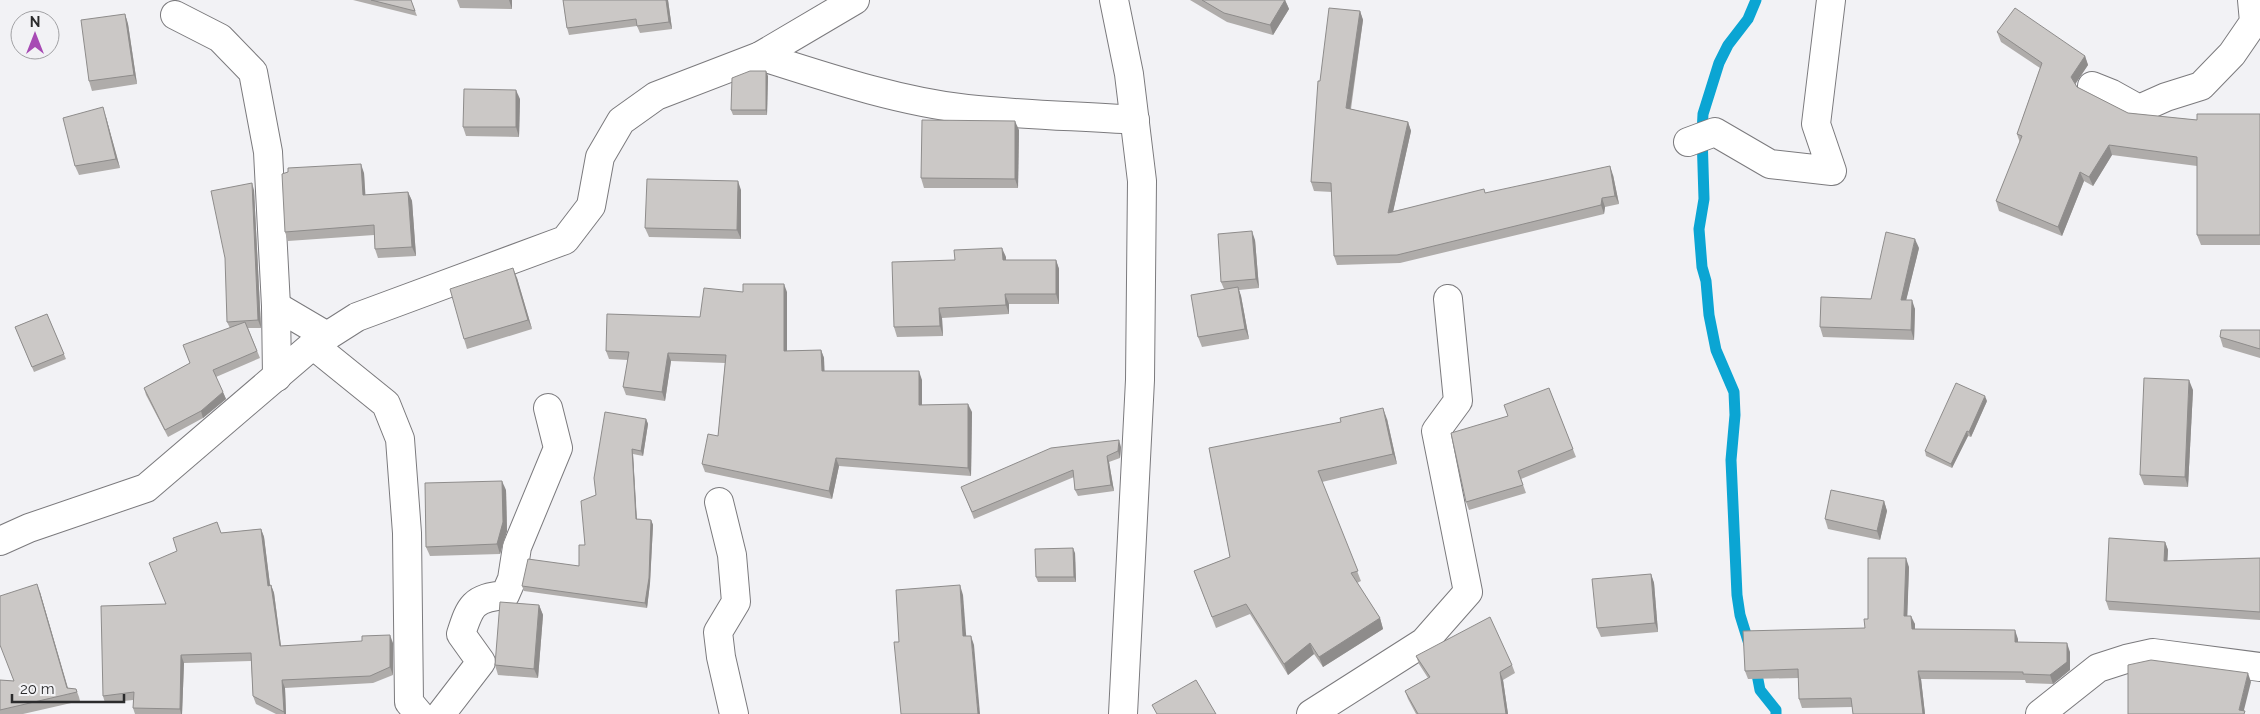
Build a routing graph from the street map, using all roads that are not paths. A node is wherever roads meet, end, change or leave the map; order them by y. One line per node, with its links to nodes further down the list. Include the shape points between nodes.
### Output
1 (855, 0): 6 (street)
2 (1114, 0): 8 (street)
3 (1831, 0): 9 (street, via 1816,124 1832,171 1770,164 1715,132)
4 (2252, 0): 7 (street, via 2254,22 2232,54 2201,86 2139,109)
5 (176, 16): 11 (street, via 220,38 253,72 268,152)
6 (760, 56): 8 (street, via 823,76 966,109); 12 (street, via 656,96 621,121 600,156 590,206 565,240 357,318)
7 (2092, 86)
8 (1135, 120): 21 (street, via 1142,181 1140,380)
9 (1688, 142)
10 (1448, 299): 22 (street, via 1458,401 1436,431 1468,592 1424,642)
11 (276, 306): 12 (street); 13 (street)
12 (320, 340): 13 (street); 18 (street, via 386,404 400,439 407,532 409,702)
13 (277, 376): 16 (street, via 146,488)
14 (548, 408): 19 (street, via 558,448 517,547 512,579 505,595 488,596 470,609 461,634 481,662)
15 (719, 502): 20 (street, via 732,556 736,602 718,632)
16 (0, 541)
17 (2260, 667): 23 (street, via 2153,653 2098,668)
18 (419, 714)
19 (440, 714)
20 (734, 714)
21 (1123, 714)
22 (1311, 714)
23 (2040, 714)

